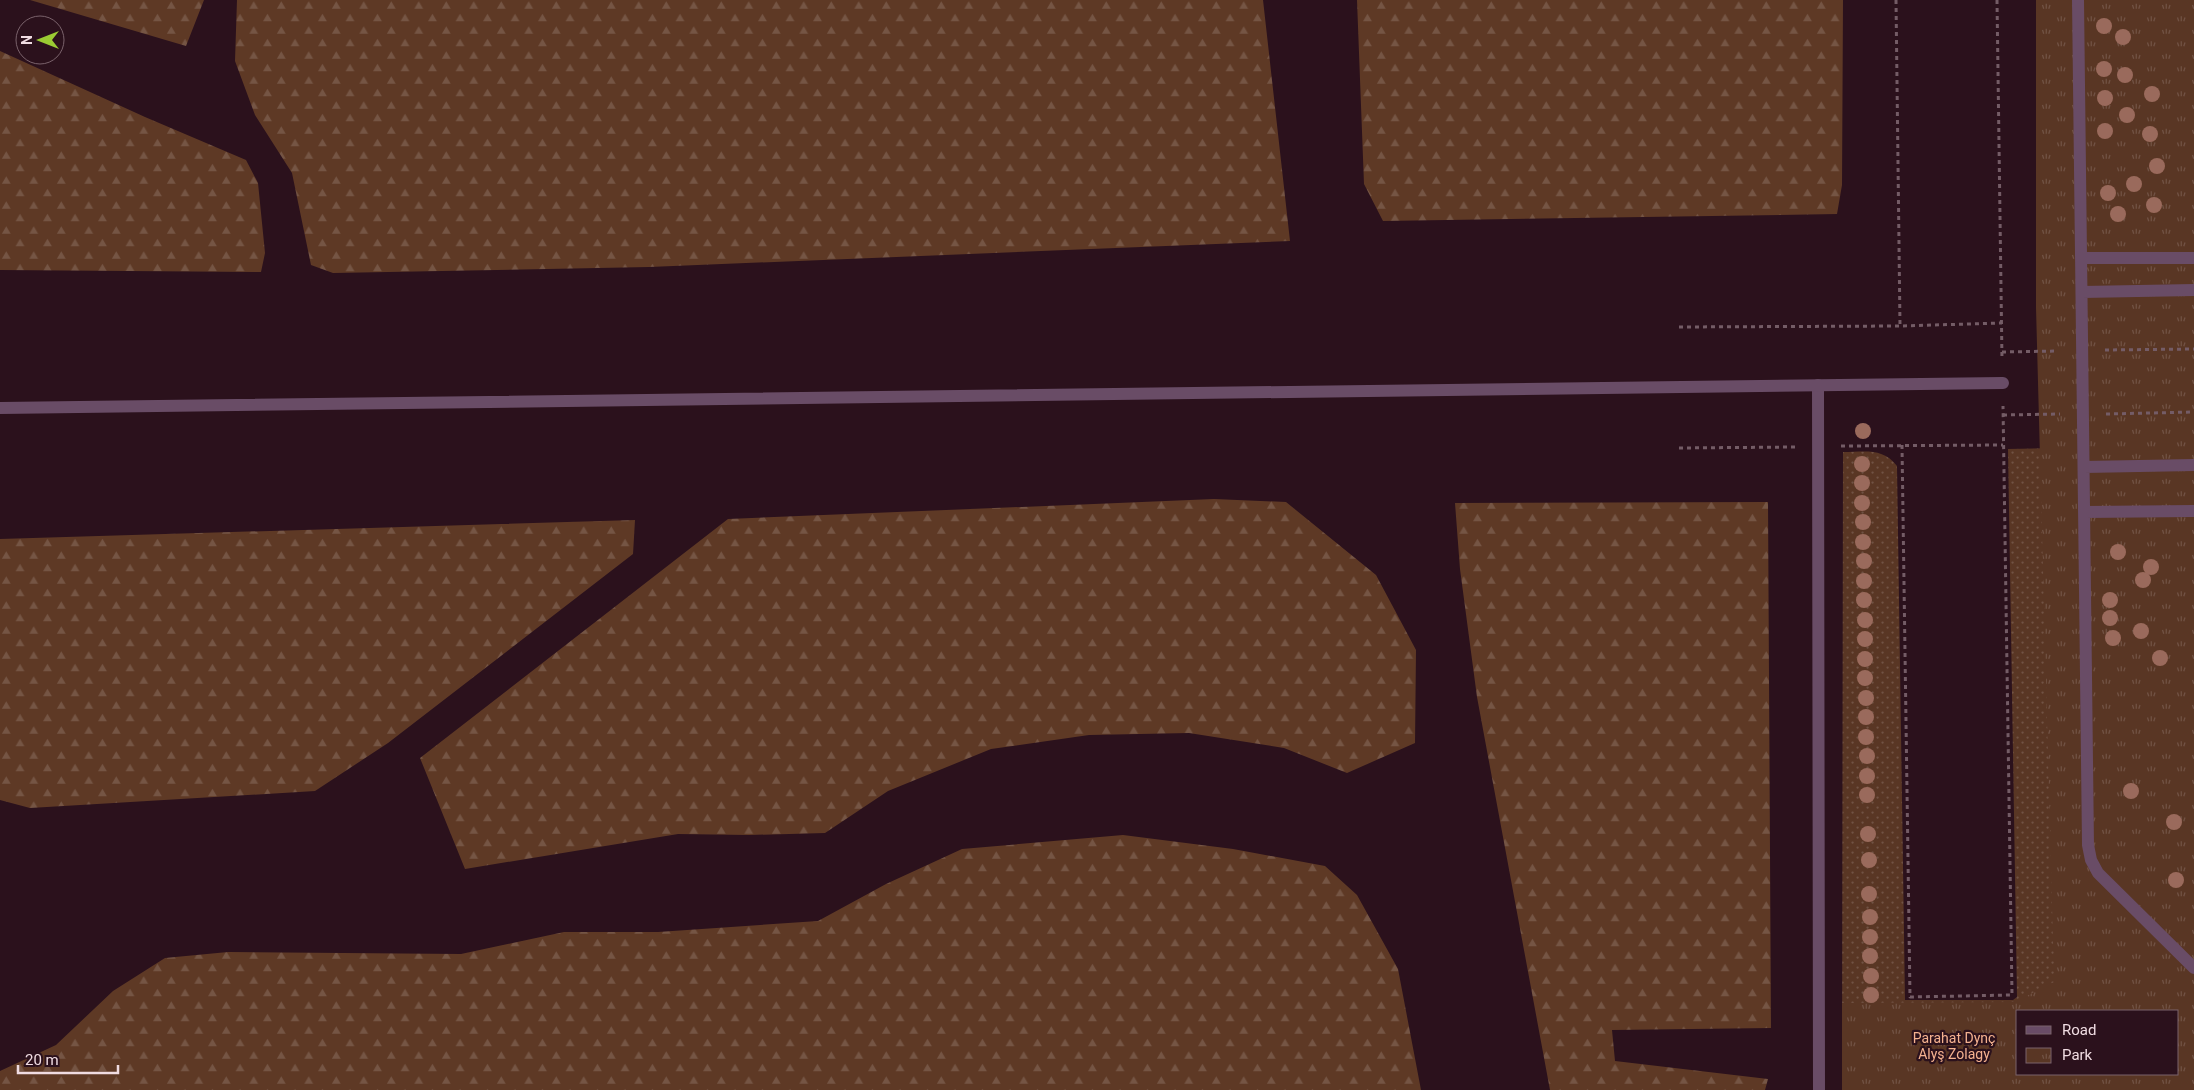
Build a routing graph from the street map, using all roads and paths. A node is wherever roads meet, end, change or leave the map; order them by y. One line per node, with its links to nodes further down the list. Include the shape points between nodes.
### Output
1 (1896, 0): 9 (path)
2 (1997, 0): 8 (path)
3 (2078, 0): 4 (street)
4 (2082, 258): 5 (street); 7 (street)
5 (2194, 258)
6 (2194, 290): 7 (street)
7 (2082, 292): 12 (street)
8 (2002, 323): 9 (path); 13 (path)
9 (1900, 326): 10 (path)
10 (1679, 327)
11 (2194, 348): 12 (path)
12 (2083, 350): 13 (path); 18 (street)
13 (2002, 352): 14 (path)
14 (2003, 383): 15 (street); 19 (path)
15 (1818, 385): 16 (street); 26 (street)
16 (0, 408)
17 (2194, 412): 18 (path)
18 (2083, 414): 19 (path); 22 (street)
19 (2003, 415): 20 (path, via 2012,995 1910,997)
20 (1902, 445)
21 (2194, 465): 22 (street)
22 (2084, 467): 24 (street)
23 (2194, 511): 24 (street)
24 (2084, 512): 25 (street, via 2088,845 2091,860 2098,873)
25 (2194, 968)
26 (1819, 1090)

